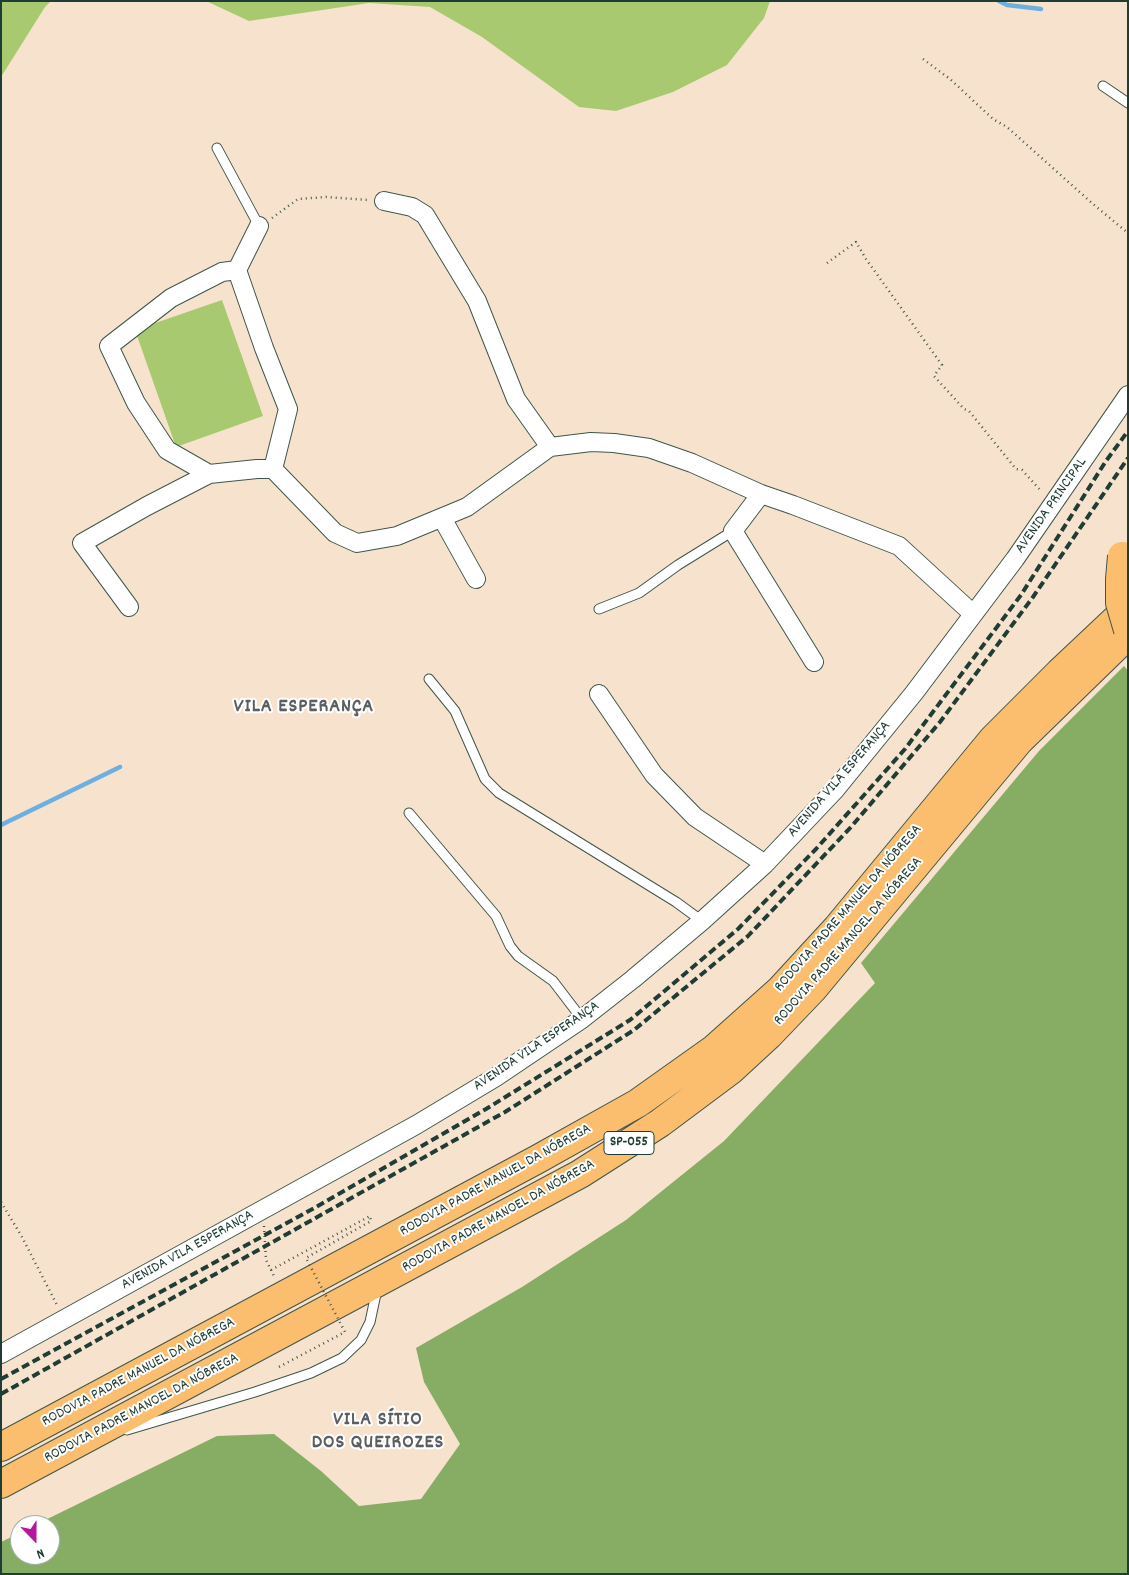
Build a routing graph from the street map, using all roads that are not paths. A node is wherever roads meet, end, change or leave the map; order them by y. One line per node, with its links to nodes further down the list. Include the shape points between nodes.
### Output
1 (1103, 86): 2 (lane)
2 (1128, 103)
3 (217, 148): 5 (lane)
4 (384, 201): 8 (street, via 412,206 425,215 477,301 516,399)
5 (259, 226): 6 (street)
6 (237, 270): 9 (street, via 288,409); 10 (street, via 222,272 171,298 109,346 136,403 167,450)
7 (1128, 395): 19 (street, AVENIDA PRINCIPAL, via 1015,559)
8 (550, 447): 11 (street, via 591,442 649,448); 12 (street, via 467,506)
9 (273, 469): 10 (street); 12 (street, via 335,533 357,543 397,536)
10 (209, 474): 16 (street, via 82,543)
11 (761, 494): 13 (street); 19 (street, via 899,546)
12 (442, 518): 15 (street)
13 (733, 531): 18 (lane, via 639,593); 22 (street)
14 (1128, 540): 20 (highway, bridge, via 1122,556 1120,579 1120,604)
15 (476, 579)
16 (129, 607)
17 (1128, 608): 34 (highway, RODOVIA PADRE MANUEL DA NÓBREGA / SP-055, via 994,739 837,928 780,990 714,1049 638,1103 538,1159)
18 (599, 609)
19 (973, 614): 26 (street, AVENIDA VILA ESPERANÇA, via 835,790)
20 (1128, 630)
21 (1128, 635): 29 (highway, RODOVIA PADRE MANOEL DA NÓBREGA / SP-055, via 1019,741 813,989 730,1070 660,1123 580,1174)
22 (814, 662)
23 (429, 679): 27 (lane, via 455,711 485,779 499,794)
24 (599, 694): 26 (street, via 654,776 695,817)
25 (409, 813): 28 (lane, via 496,916 518,956 553,981)
26 (765, 864): 27 (street, AVENIDA VILA ESPERANÇA)
27 (702, 921): 28 (street, AVENIDA VILA ESPERANÇA)
28 (582, 1019): 30 (street, AVENIDA VILA ESPERANÇA, via 496,1077 416,1125)
29 (379, 1282): 31 (lane, via 370,1322 361,1340 342,1358 311,1373 255,1392); 33 (highway, RODOVIA PADRE MANOEL DA NÓBREGA / SP-055)
30 (1, 1354)
31 (122, 1431)
32 (112, 1434): 33 (lane)
33 (74, 1445): 35 (highway, RODOVIA PADRE MANOEL DA NÓBREGA / SP-055)
34 (1, 1447)
35 (1, 1484)

